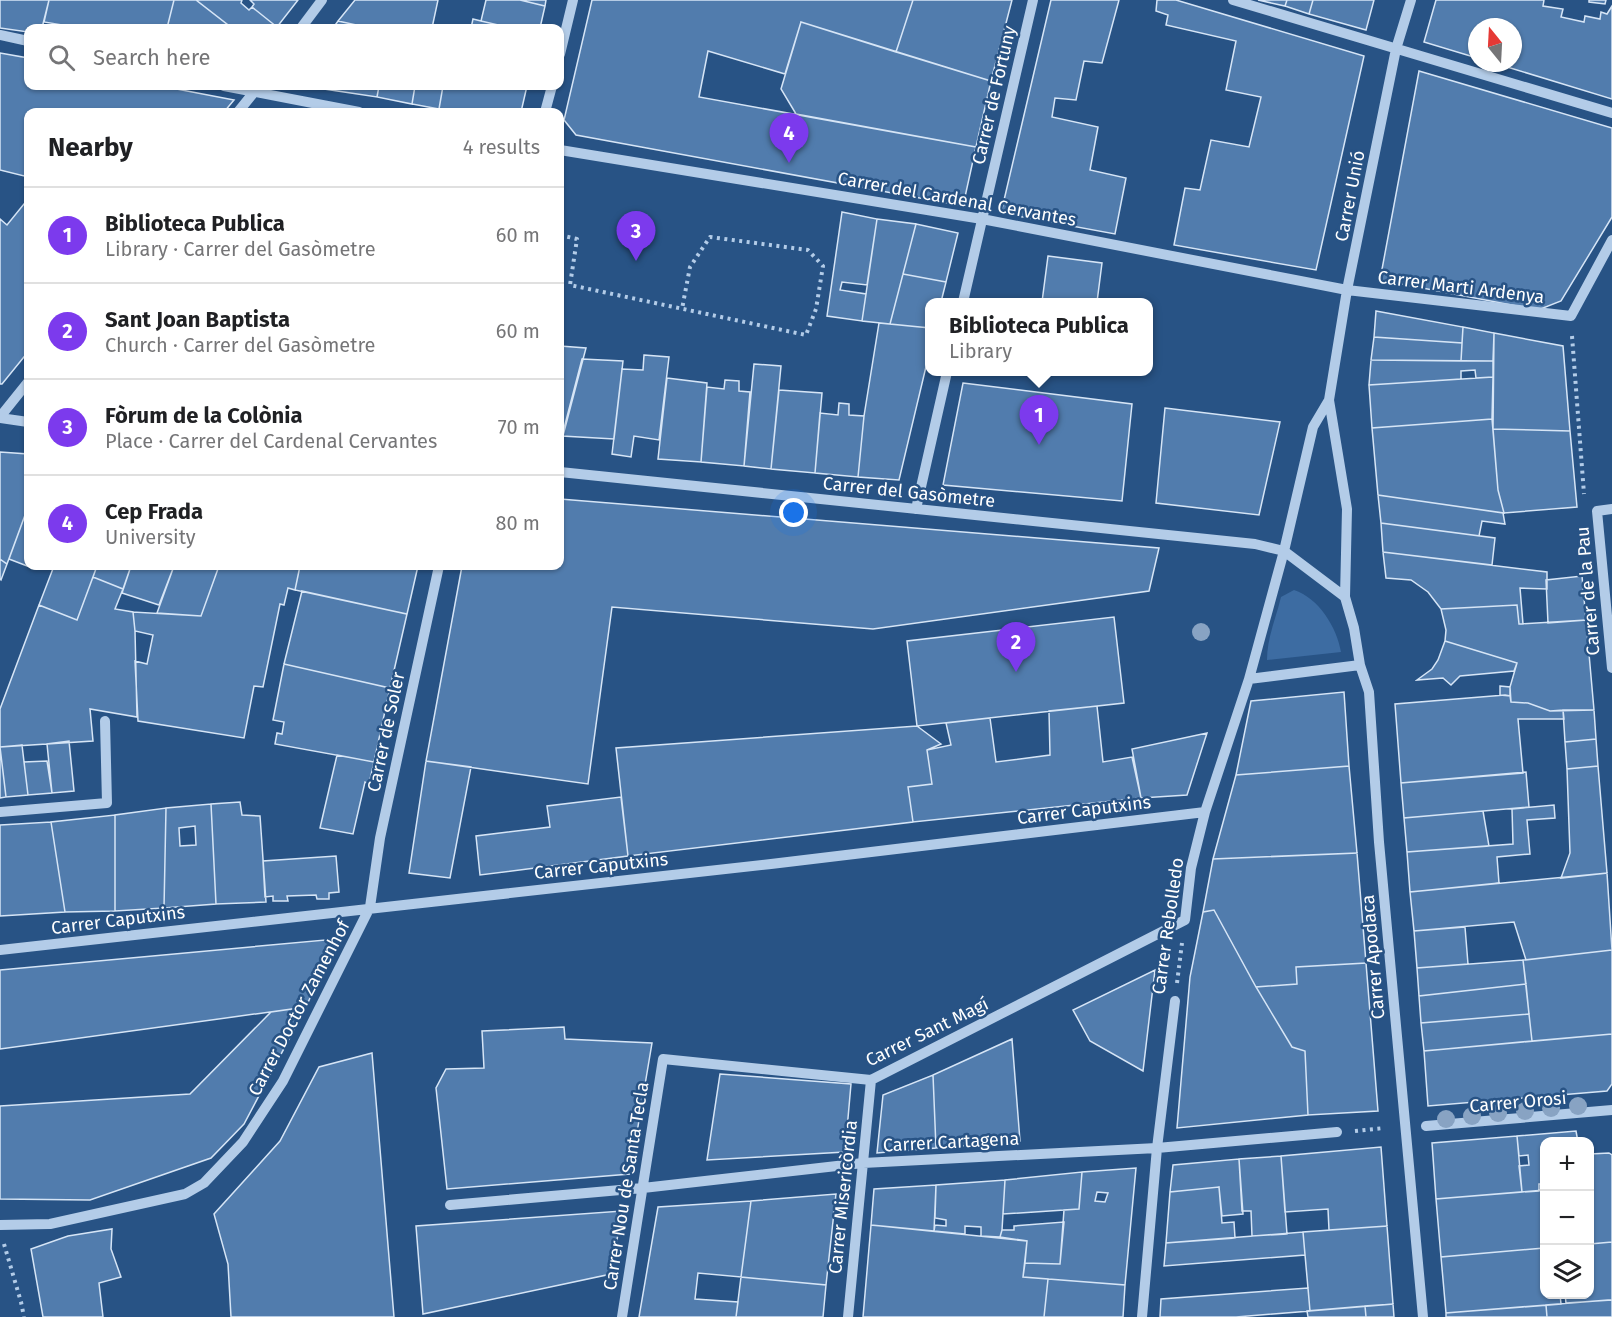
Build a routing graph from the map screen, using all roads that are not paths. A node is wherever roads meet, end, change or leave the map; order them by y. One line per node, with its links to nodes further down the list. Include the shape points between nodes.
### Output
1 (322, 0): 6 (street)
2 (573, 0): 8 (street)
3 (1033, 0): 19 (street, Carrer de Fortuny)
4 (1233, 0): 10 (street)
5 (1410, 0): 10 (street, Carrer Unió)
6 (304, 24)
7 (0, 35): 9 (street)
8 (564, 37)
9 (24, 40)
10 (1396, 49): 17 (street); 21 (street, Carrer Unió)
11 (255, 90): 14 (street)
12 (260, 90): 15 (street)
13 (551, 90): 16 (street)
14 (241, 108)
15 (341, 108)
16 (546, 108)
17 (1612, 113)
18 (564, 151): 19 (street, Carrer del Cardenal Cervantes)
19 (982, 219): 21 (street, Carrer del Cardenal Cervantes); 22 (street, Carrer de Fortuny)
20 (1612, 240): 21 (street, Carrer Marti Ardenya, via 1571,316)
21 (1347, 290): 25 (street, Carrer Unió)
22 (964, 298)
23 (946, 376): 29 (street)
24 (24, 387): 26 (street)
25 (1329, 400): 31 (street, Carrer Unió, via 1313,427); 33 (street, Carrer Unió, via 1347,509)
26 (0, 418): 27 (street)
27 (24, 421)
28 (564, 472): 29 (street, Carrer del Gasòmetre)
29 (916, 509): 31 (street, Carrer del Gasòmetre, via 1169,534)
30 (1612, 509): 35 (street, Carrer de la Pau, via 1597,511)
31 (1284, 551): 33 (street); 36 (street, Carrer Rebolledo)
32 (438, 570): 40 (street, Carrer de Soler, via 380,838)
33 (1345, 597): 34 (street, Carrer Apodaca)
34 (1360, 665): 36 (street); 57 (street, Carrer Apodaca, via 1369,692)
35 (1612, 668)
36 (1249, 679): 39 (street, Carrer Rebolledo)
37 (105, 721): 38 (street, via 107,803)
38 (0, 812)
39 (1205, 812): 40 (street, Carrer Caputxins); 41 (street, Carrer Rebolledo, via 1191,868)
40 (370, 907): 42 (street, Carrer Caputxins); 53 (street, Carrer Doctor Zamenhof, via 283,1081 243,1142 204,1183 185,1194 50,1224)
41 (1185, 920): 45 (street, Carrer Sant Magí)
42 (0, 951)
43 (1175, 1001): 49 (street, Carrer Rebolledo)
44 (663, 1059): 45 (street, Carrer Sant Magí); 51 (street, Carrer Nou de Santa Tecla)
45 (871, 1080): 50 (street, Carrer Misericòrdia)
46 (1612, 1110): 47 (street, Carrer Orosi)
47 (1426, 1126)
48 (1337, 1132): 49 (street, Carrer Cartagena)
49 (1157, 1148): 50 (street, Carrer Cartagena); 56 (street, Carrer Rebolledo)
50 (863, 1163): 51 (street, Carrer Cartagena); 55 (street, Carrer Misericòrdia)
51 (643, 1188): 52 (street, Carrer Cartagena); 54 (street, Carrer Nou de Santa Tecla)
52 (450, 1206)
53 (0, 1225)
54 (622, 1317)
55 (848, 1317)
56 (1142, 1317)
57 (1423, 1317)

